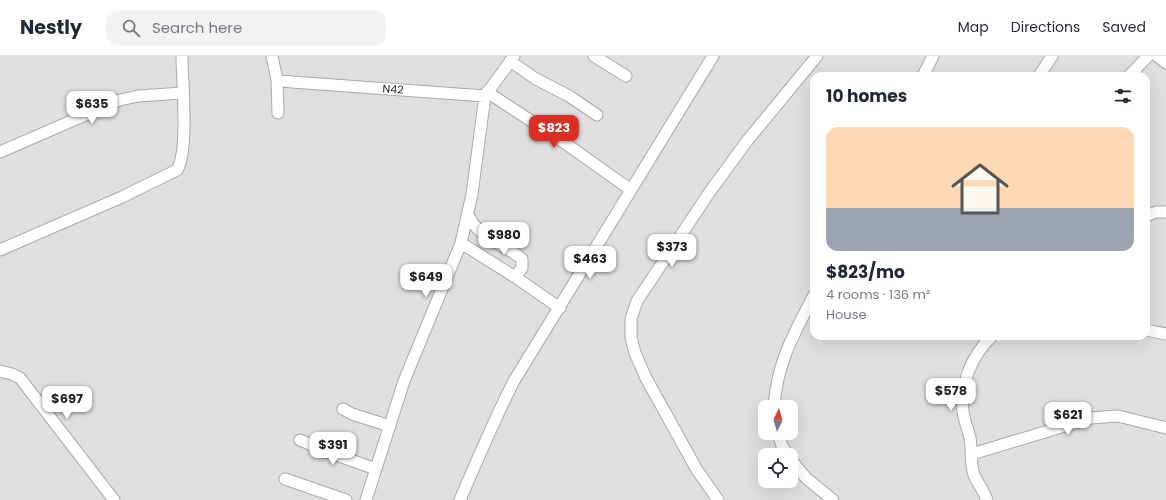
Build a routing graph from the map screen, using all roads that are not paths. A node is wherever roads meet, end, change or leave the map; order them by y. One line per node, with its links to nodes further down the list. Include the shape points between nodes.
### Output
1 (182, 56): 17 (street)
2 (272, 56): 16 (street)
3 (594, 56): 15 (street)
4 (713, 56): 22 (street)
5 (817, 56): 48 (street, via 747,141 709,193 637,301 631,319 631,337 635,353 646,378 697,470)
6 (933, 56): 12 (street)
7 (1052, 56): 13 (street)
8 (1148, 56): 14 (street)
9 (1157, 56): 11 (street)
10 (512, 59): 18 (street); 20 (street, via 536,79)
11 (1166, 63)
12 (925, 72)
13 (1042, 72)
14 (1133, 72)
15 (626, 76)
16 (277, 80): 18 (street, N42); 19 (street)
17 (183, 93): 21 (street, via 120,100); 27 (street, via 182,154 177,170)
18 (486, 94): 22 (street, via 562,141); 25 (street)
19 (278, 113)
20 (597, 114)
21 (0, 152)
22 (631, 190): 30 (street)
23 (1166, 212): 24 (street)
24 (1150, 214)
25 (468, 215): 26 (street); 28 (street, via 486,237 522,259 522,268)
26 (461, 243): 28 (street); 37 (street, via 404,382)
27 (0, 250)
28 (515, 277): 30 (street)
29 (810, 303): 35 (street, via 785,353 778,376)
30 (560, 308): 47 (street, via 511,387)
31 (1150, 331): 32 (street)
32 (1166, 334)
33 (988, 340): 40 (street, via 980,349 966,377 963,412)
34 (0, 371): 44 (street, via 20,378)
35 (775, 400)
36 (344, 409): 37 (street)
37 (390, 426): 42 (street)
38 (1166, 428): 40 (street, via 1118,416 1091,418)
39 (300, 440): 42 (street)
40 (972, 454): 50 (street, via 974,475)
41 (798, 468): 49 (street)
42 (376, 469): 46 (street)
43 (285, 480): 45 (street)
44 (114, 500)
45 (346, 500)
46 (366, 500)
47 (460, 500)
48 (718, 500)
49 (833, 500)
50 (987, 500)

